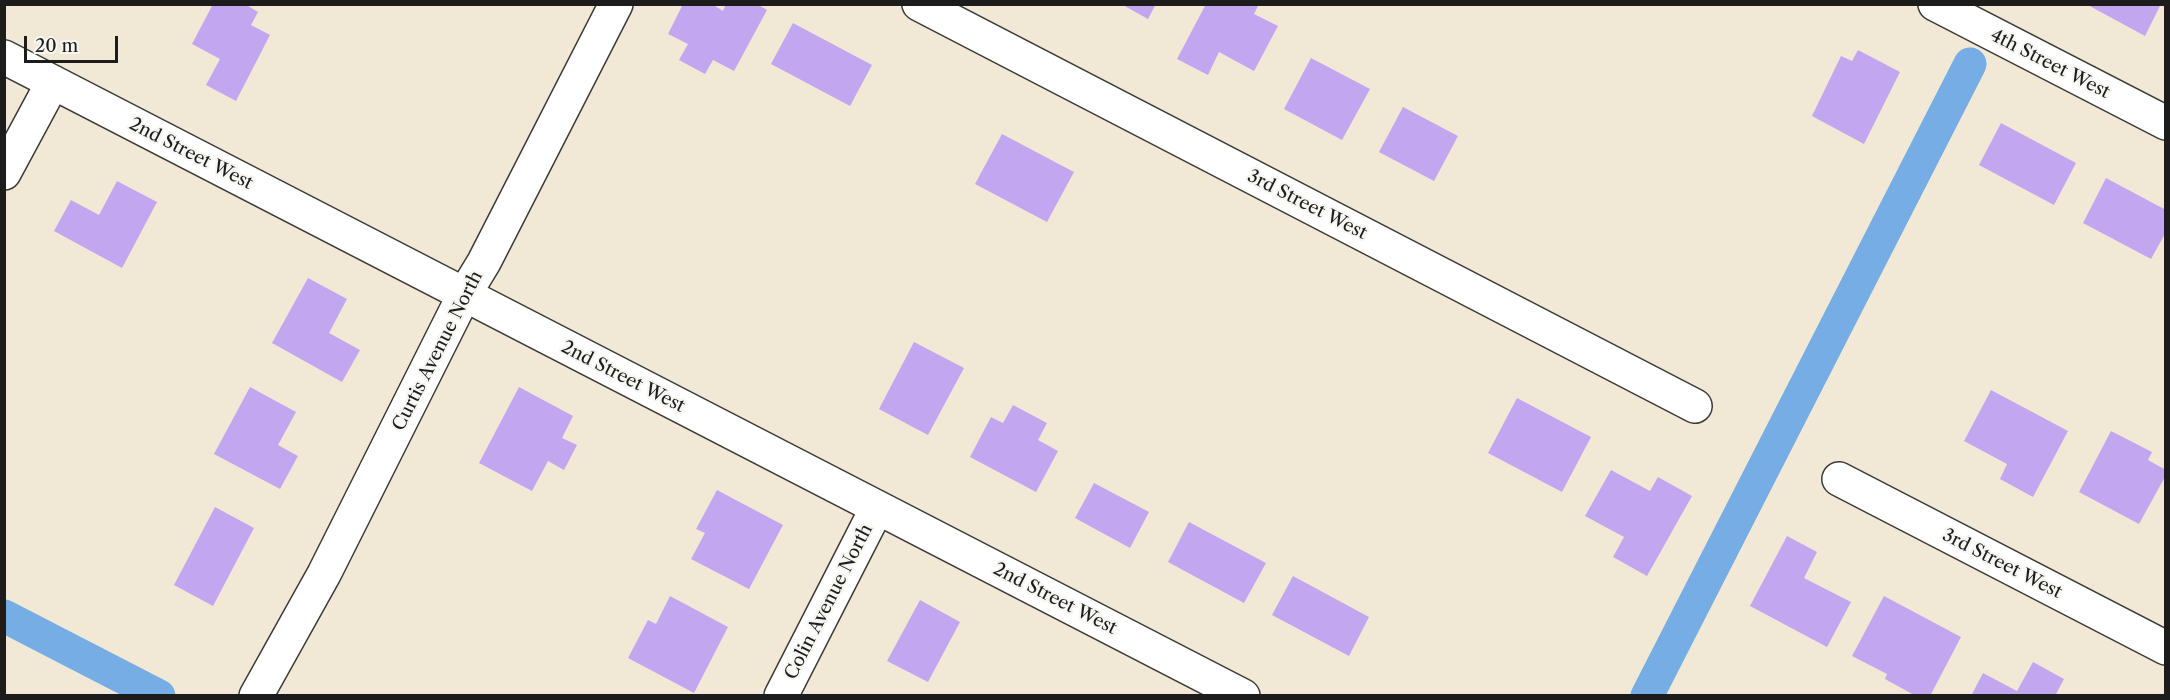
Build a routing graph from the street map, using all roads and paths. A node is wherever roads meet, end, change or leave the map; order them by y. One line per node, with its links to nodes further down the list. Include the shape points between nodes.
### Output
1 (616, 4): 8 (street, Curtis Avenue North)
2 (919, 4): 9 (street, 3rd Street West)
3 (1935, 4): 6 (street, 4th Street West)
4 (4, 57): 5 (street, 2nd Street West)
5 (53, 82): 7 (street); 8 (street, 2nd Street West)
6 (2166, 123)
7 (4, 173)
8 (464, 295): 11 (street, 2nd Street West); 13 (street, Curtis Avenue North, via 324,574)
9 (1695, 406)
10 (1839, 479): 12 (street, 3rd Street West)
11 (877, 508): 14 (street, Colin Avenue North); 15 (street, 2nd Street West)
12 (2166, 648)
13 (256, 696)
14 (780, 696)
15 (1242, 696)

